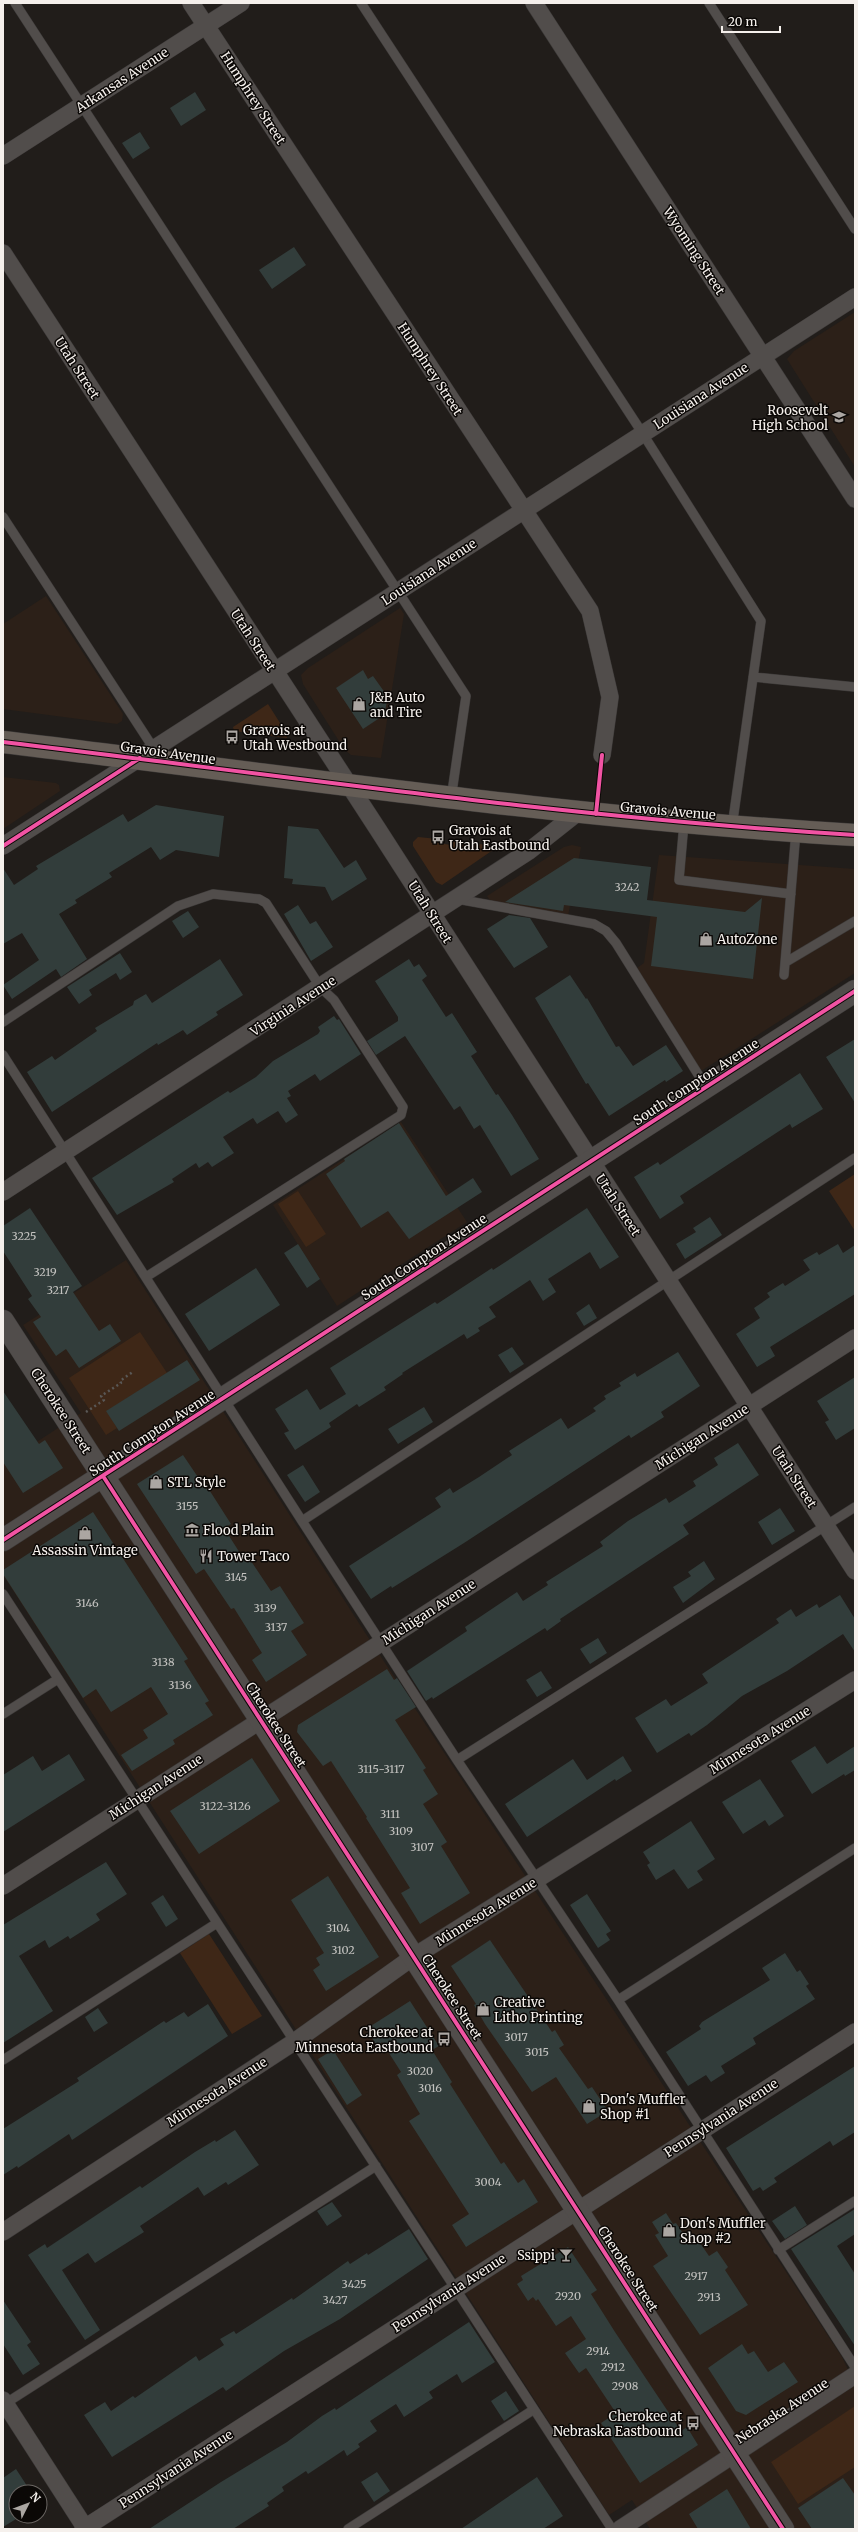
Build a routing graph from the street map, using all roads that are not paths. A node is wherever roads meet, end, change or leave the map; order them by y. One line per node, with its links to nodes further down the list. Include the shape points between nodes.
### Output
1 (15, 3): 8 (lane)
2 (191, 3): 7 (street, Humphrey Street)
3 (241, 3): 7 (street, Arkansas Avenue)
4 (361, 3): 14 (lane)
5 (534, 3): 13 (street, Wyoming Street)
6 (709, 3): 10 (lane)
7 (206, 26): 8 (street, Arkansas Avenue); 16 (street, Humphrey Street)
8 (82, 106): 9 (street, Arkansas Avenue); 18 (lane)
9 (3, 156)
10 (855, 229)
11 (3, 253): 19 (street, Utah Street)
12 (855, 297): 13 (street, Louisiana Avenue)
13 (762, 356): 14 (street, Louisiana Avenue); 15 (street, Wyoming Street)
14 (643, 434): 16 (street, Louisiana Avenue); 20 (lane, via 761,621)
15 (855, 499)
16 (523, 511): 18 (street, Louisiana Avenue); 24 (street, Humphrey Street, via 590,611 610,697)
17 (3, 517): 23 (lane)
18 (398, 591): 19 (street, Louisiana Avenue); 26 (lane, via 466,696)
19 (273, 672): 23 (street, Louisiana Avenue); 25 (street, Utah Street)
20 (753, 677): 21 (lane); 29 (lane)
21 (855, 687)
22 (3, 742): 23 (main road, Gravois Avenue)
23 (147, 754): 25 (main road, Gravois Avenue); 32 (street, Louisiana Avenue)
24 (602, 755)
25 (349, 787): 26 (main road, Gravois Avenue); 35 (street, Utah Street)
26 (451, 798): 27 (main road, Gravois Avenue)
27 (578, 813): 28 (main road, Gravois Avenue); 34 (street, Virginia Avenue, via 529,851)
28 (684, 823): 29 (main road, Gravois Avenue); 33 (lane, via 679,880)
29 (732, 827): 30 (main road, Gravois Avenue)
30 (796, 831): 31 (main road, Gravois Avenue); 33 (lane)
31 (855, 835)
32 (3, 846)
33 (791, 894): 37 (lane)
34 (455, 898): 35 (street, Virginia Avenue); 43 (lane, via 594,924 606,931)
35 (432, 915): 39 (street, Virginia Avenue); 46 (street, Utah Street)
36 (855, 921): 37 (lane)
37 (786, 962): 38 (lane)
38 (784, 976)
39 (321, 988): 41 (lane, via 266,904 259,899 213,894 178,906); 44 (street, Virginia Avenue); 48 (lane, via 334,1000 403,1107 401,1115)
40 (855, 991): 43 (street, South Compton Avenue)
41 (3, 1022)
42 (3, 1055): 44 (lane)
43 (706, 1087): 46 (street, South Compton Avenue)
44 (66, 1152): 47 (street, Virginia Avenue); 48 (lane)
45 (855, 1158): 49 (lane)
46 (590, 1162): 49 (street, Utah Street); 52 (street, South Compton Avenue)
47 (3, 1192)
48 (146, 1277): 52 (lane)
49 (667, 1281): 53 (street, Utah Street); 56 (lane)
50 (3, 1322): 54 (street, Cherokee Street)
51 (855, 1338): 53 (street, Michigan Avenue)
52 (224, 1398): 54 (street, South Compton Avenue); 56 (lane)
53 (749, 1407): 57 (street, Utah Street); 61 (street, Michigan Avenue)
54 (103, 1476): 58 (street, South Compton Avenue); 65 (street, Cherokee Street)
55 (855, 1507): 57 (lane)
56 (302, 1521): 61 (lane)
57 (826, 1526): 59 (street, Utah Street); 66 (lane)
58 (3, 1540)
59 (855, 1571)
60 (3, 1594): 62 (lane)
61 (382, 1643): 65 (street, Michigan Avenue); 66 (lane)
62 (58, 1679): 64 (lane); 67 (lane)
63 (855, 1680): 69 (street, Minnesota Avenue)
64 (3, 1714)
65 (261, 1720): 67 (street, Michigan Avenue); 72 (street, Cherokee Street)
66 (457, 1760): 69 (lane)
67 (137, 1799): 70 (street, Michigan Avenue); 71 (lane)
68 (855, 1848): 73 (lane)
69 (537, 1880): 72 (street, Minnesota Avenue); 73 (lane)
70 (3, 1886)
71 (217, 1923): 75 (lane); 76 (lane)
72 (414, 1957): 75 (street, Minnesota Avenue); 80 (street, Cherokee Street)
73 (618, 2000): 77 (lane)
74 (855, 2032): 77 (street, Pennsylvania Avenue)
75 (294, 2042): 78 (lane, via 307,2058); 81 (street, Minnesota Avenue)
76 (3, 2060)
77 (702, 2130): 80 (street, Pennsylvania Avenue); 82 (lane)
78 (376, 2166): 83 (lane); 86 (lane)
79 (855, 2201): 82 (lane)
80 (578, 2210): 83 (street, Pennsylvania Avenue); 88 (street, Cherokee Street)
81 (3, 2232)
82 (778, 2250): 84 (lane)
83 (455, 2289): 87 (lane); 89 (street, Pennsylvania Avenue)
84 (855, 2367)
85 (855, 2375): 88 (street, Nebraska Avenue)
86 (4, 2403): 89 (street)
87 (533, 2410): 90 (lane); 91 (lane)
88 (735, 2454): 92 (street, Nebraska Avenue); 93 (street, Cherokee Street)
89 (85, 2528)
90 (348, 2529)
91 (612, 2529)
92 (620, 2529)
93 (784, 2529)

